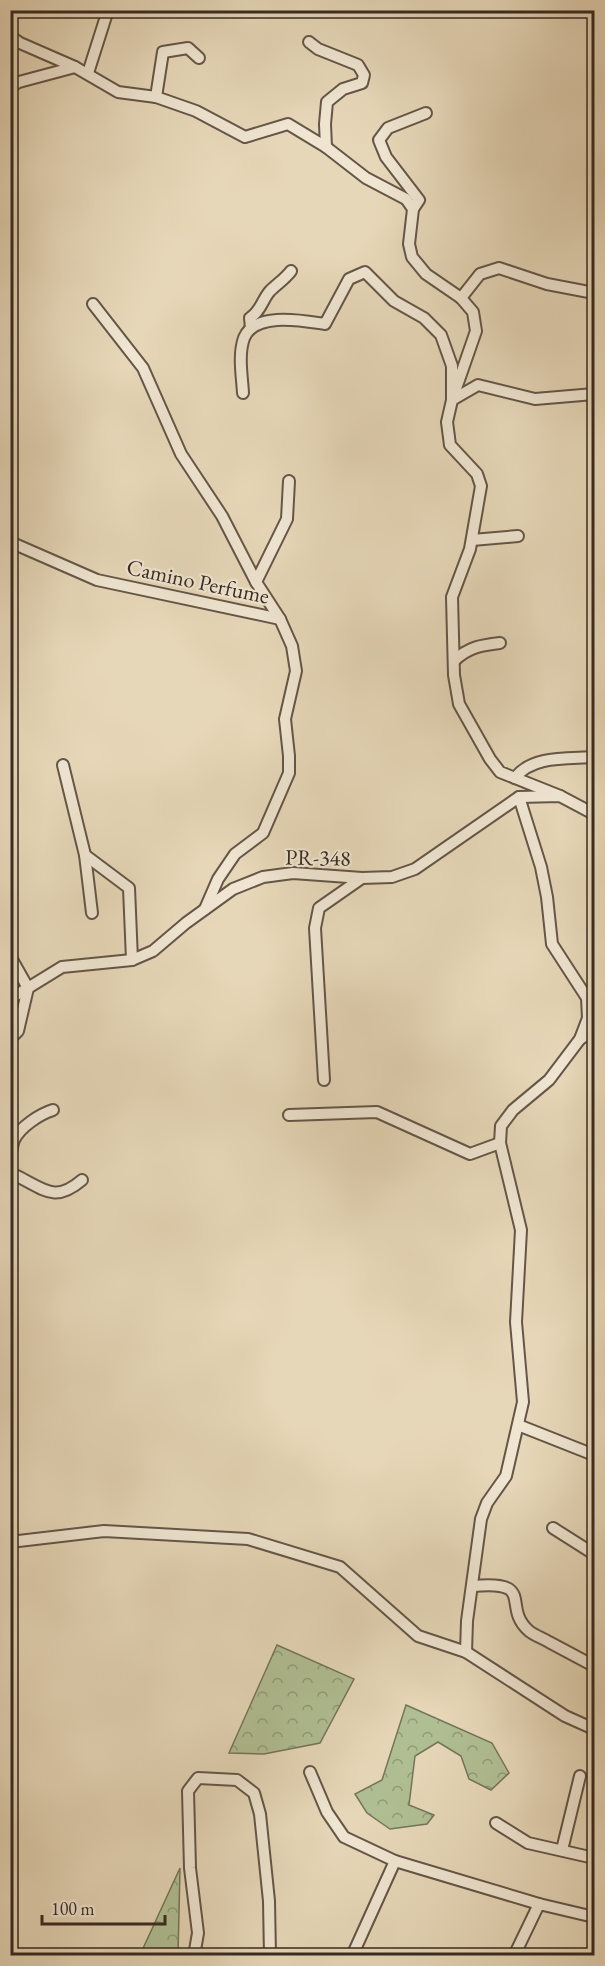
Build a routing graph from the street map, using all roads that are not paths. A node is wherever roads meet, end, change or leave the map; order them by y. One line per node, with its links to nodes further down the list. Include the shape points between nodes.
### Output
1 (108, 10): 6 (street)
2 (10, 36): 5 (street)
3 (309, 42): 10 (street, via 358,65 364,75 362,83 343,89 327,102)
4 (199, 58): 8 (street, via 188,48 163,52)
5 (75, 67): 6 (street); 7 (street)
6 (88, 73): 8 (street, via 118,92)
7 (10, 87)
8 (156, 97): 10 (street, via 196,111 245,136 288,124)
9 (426, 113): 11 (street, via 388,128 379,140 386,157 419,200)
10 (326, 147): 11 (street, via 366,178 406,199)
11 (413, 209): 14 (street, via 409,244 412,257 426,274)
12 (291, 271): 16 (street, via 250,318)
13 (594, 293): 14 (street, via 547,284 499,268 480,274)
14 (461, 298): 19 (street, via 472,312 476,331)
15 (93, 304): 24 (street, via 143,369 181,454 222,516)
16 (251, 328): 17 (street, via 244,337 240,367); 19 (street, via 280,319 325,324 349,279 365,272 394,301 424,318 441,335 452,366)
17 (243, 393)
18 (594, 394): 19 (street, via 535,399 478,385)
19 (452, 400): 22 (street, via 447,422 450,445 477,474 481,486)
20 (286, 486): 24 (street, via 287,519)
21 (518, 536): 22 (street)
22 (472, 540): 27 (street, via 452,597)
23 (10, 542): 25 (street, Camino Perfume, via 97,580)
24 (256, 582): 25 (street)
25 (280, 619): 36 (street, Camino Perfume, via 292,646 296,671 285,719 289,773 262,833 235,854)
26 (500, 643): 27 (street, via 479,645)
27 (454, 661): 30 (street, via 459,704 500,772)
28 (594, 757): 30 (street, via 540,761 523,768)
29 (63, 765): 34 (street)
30 (516, 778): 31 (street)
31 (560, 796): 32 (street); 33 (street)
32 (519, 797): 35 (street, PR-348 / PR-348, via 415,869 392,877); 44 (street, via 548,897 552,944 587,998 588,1018)
33 (594, 813)
34 (84, 855): 37 (street); 39 (street, via 129,888)
35 (362, 878): 36 (street, PR-348 / PR-348, via 293,873 263,877 233,890); 45 (street, via 319,908 315,928)
36 (205, 909): 39 (street, PR-348 / PR-348, via 153,951)
37 (92, 913)
38 (10, 956): 40 (street)
39 (132, 960): 40 (street, PR-348 / PR-348, via 62,967)
40 (28, 988): 41 (street, PR-348 / PR-348); 43 (street, via 18,1031)
41 (10, 999)
42 (594, 1030): 44 (street)
43 (10, 1039)
44 (580, 1039): 48 (street, via 549,1080 513,1110 501,1126)
45 (324, 1080)
46 (53, 1110): 49 (street, via 14,1139)
47 (289, 1115): 48 (street, via 377,1112 470,1154)
48 (500, 1143): 52 (street, via 521,1230 516,1322 523,1402)
49 (10, 1157): 50 (street)
50 (14, 1175): 51 (street, via 54,1194 70,1191)
51 (82, 1180)
52 (518, 1425): 53 (street); 57 (street, via 506,1476 481,1519)
53 (594, 1455)
54 (553, 1528): 56 (street)
55 (10, 1542): 58 (street, via 104,1531 248,1539 340,1567 418,1636)
56 (594, 1554)
57 (473, 1586): 58 (street); 59 (street, via 507,1587 513,1592 519,1620 529,1631)
58 (466, 1652): 60 (street, via 565,1716)
59 (594, 1666)
60 (594, 1728)
61 (310, 1772): 66 (street, via 327,1812 344,1837)
62 (580, 1776): 64 (street)
63 (496, 1823): 64 (street, via 528,1843)
64 (562, 1850): 65 (street)
65 (594, 1858)
66 (396, 1861): 67 (street); 71 (street)
67 (539, 1904): 68 (street); 72 (street)
68 (594, 1917)
69 (194, 1956): 70 (street, via 198,1933 190,1868 188,1791 198,1778 237,1780 254,1793 268,1890)
70 (270, 1956)
71 (352, 1956)
72 (514, 1956)

